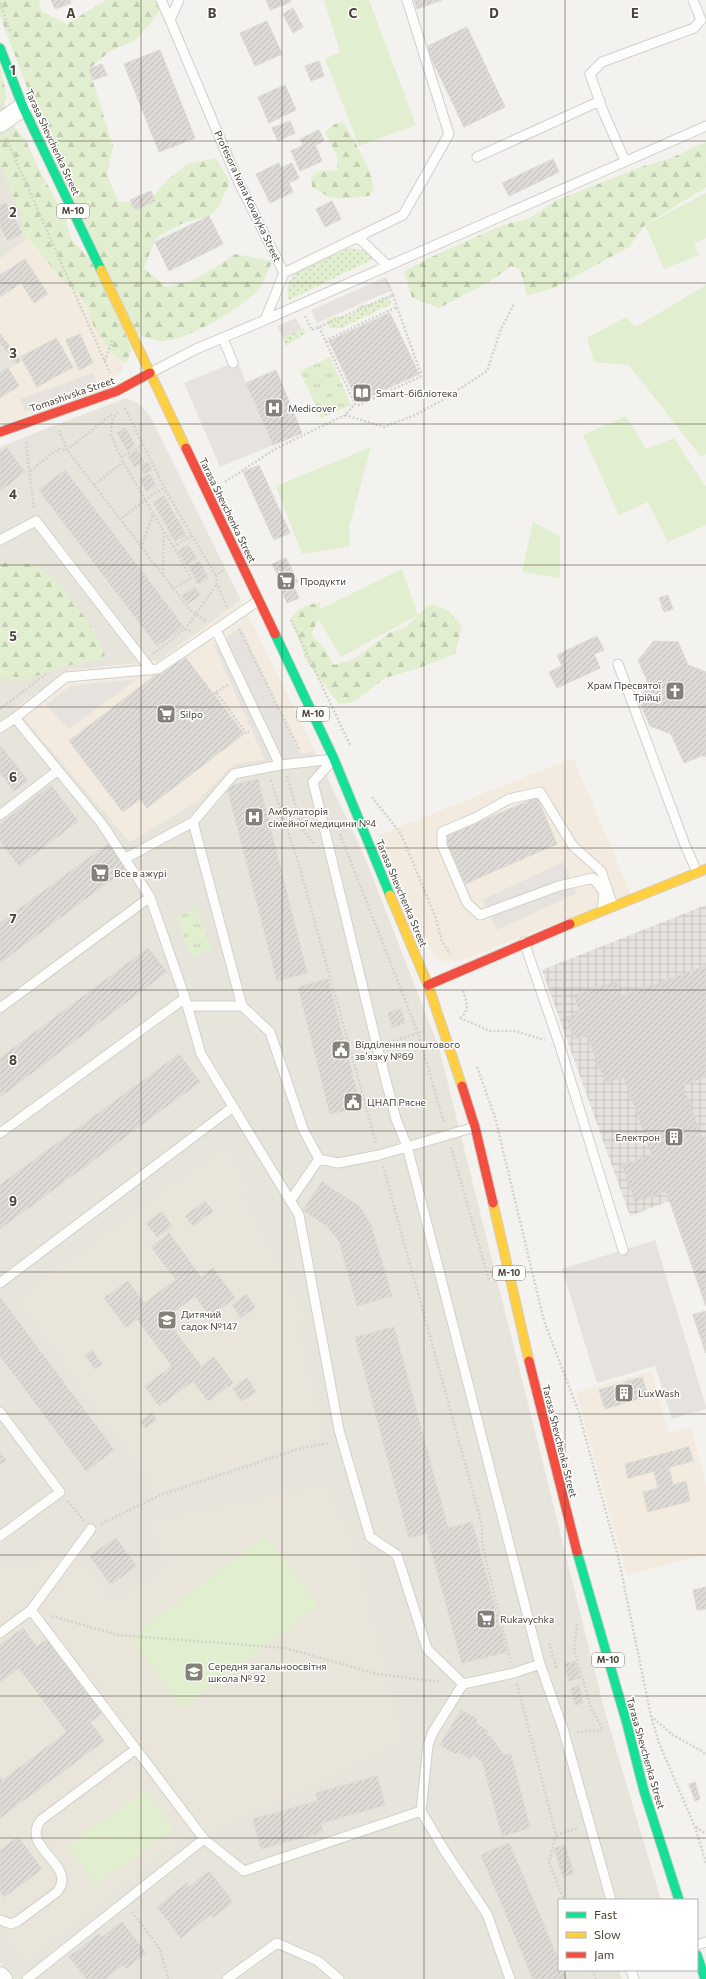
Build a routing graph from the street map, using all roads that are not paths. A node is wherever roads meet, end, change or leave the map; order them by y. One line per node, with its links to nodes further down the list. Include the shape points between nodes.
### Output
1 (161, 0): 5 (lane, Profesora Ivana Kovalyka Street)
2 (179, 0): 5 (lane)
3 (407, 0): 13 (lane, via 449,134 403,215)
4 (693, 0): 7 (lane, via 701,20 694,28 602,62 590,74)
5 (170, 20): 15 (lane, Profesora Ivana Kovalyka Street, via 238,181)
6 (0, 48): 8 (main road, Tarasa Shevchenka Street / М-10)
7 (600, 101): 11 (lane); 12 (lane)
8 (23, 107): 10 (street); 19 (main road, Tarasa Shevchenka Street / М-10)
9 (706, 126): 12 (lane)
10 (2, 127)
11 (477, 157)
12 (625, 161): 14 (lane)
13 (358, 237): 14 (lane); 15 (lane)
14 (384, 267): 16 (lane)
15 (284, 273): 16 (lane, Profesora Ivana Kovalyka Street)
16 (265, 320): 17 (lane)
17 (222, 338): 18 (lane); 19 (lane)
18 (233, 362)
19 (150, 373): 20 (main road, Tomashivska Street, via 117,391); 22 (main road, Tarasa Shevchenka Street / М-10)
20 (0, 432)
21 (0, 540): 25 (lane, via 36,521)
22 (258, 601): 23 (lane); 28 (main road, Tarasa Shevchenka Street / М-10)
23 (216, 630): 25 (lane, via 158,669); 29 (lane)
24 (618, 664): 34 (lane, via 685,845)
25 (151, 670): 26 (lane, via 66,677)
26 (15, 718): 27 (lane); 30 (lane)
27 (0, 728)
28 (334, 759): 29 (lane); 39 (main road, Tarasa Shevchenka Street / М-10); 46 (lane, via 313,782 396,1120)
29 (280, 765): 32 (lane, via 234,774)
30 (57, 771): 31 (lane); 33 (lane, via 102,824)
31 (0, 815)
32 (193, 822): 33 (lane); 41 (lane)
33 (126, 858): 35 (lane)
34 (702, 871): 36 (main road)
35 (150, 897): 40 (lane); 42 (lane)
36 (613, 906): 37 (main road); 37 (lane, via 601,871 573,846 540,792 509,799 475,818 442,832 442,845 467,903 480,915 559,886 593,878 604,892)
37 (602, 911): 38 (main road)
38 (524, 942): 39 (main road); 49 (lane, via 559,1044)
39 (428, 985): 44 (main road, Tarasa Shevchenka Street / М-10)
40 (186, 1002): 41 (lane); 43 (lane, via 201,1054); 45 (lane)
41 (242, 1006): 47 (lane, via 270,1032 303,1129)
42 (0, 1008)
43 (233, 1107): 48 (lane); 50 (lane)
44 (475, 1127): 46 (lane); 62 (main road, Tarasa Shevchenka Street / М-10, via 543,1419 582,1572 644,1791)
45 (0, 1133)
46 (408, 1146): 47 (lane, via 338,1163); 56 (lane)
47 (318, 1159): 48 (lane)
48 (290, 1200): 57 (lane, via 299,1215 342,1440 370,1537 397,1555 427,1648)
49 (623, 1250)
50 (0, 1283)
51 (0, 1412): 53 (lane, via 60,1492)
52 (91, 1529): 54 (lane)
53 (0, 1536)
54 (31, 1610): 55 (lane); 58 (lane)
55 (0, 1633)
56 (540, 1664): 57 (lane); 61 (lane, via 563,1729)
57 (464, 1684): 59 (lane, via 428,1744)
58 (136, 1749): 60 (lane); 63 (lane, via 36,1826 35,1834 38,1841 60,1871 63,1878 62,1886 18,1921 11,1924)
59 (421, 1811): 60 (lane, via 244,1871); 70 (lane, via 487,1914)
60 (204, 1839): 67 (lane)
61 (611, 1899)
62 (679, 1899)
63 (0, 1920)
64 (698, 1958): 71 (main road)
65 (0, 1976): 66 (street)
66 (3, 1979)
67 (27, 1979)
68 (227, 1979): 69 (lane, via 277,1943 318,1961)
69 (339, 1979)
70 (510, 1979)
71 (705, 1979)

